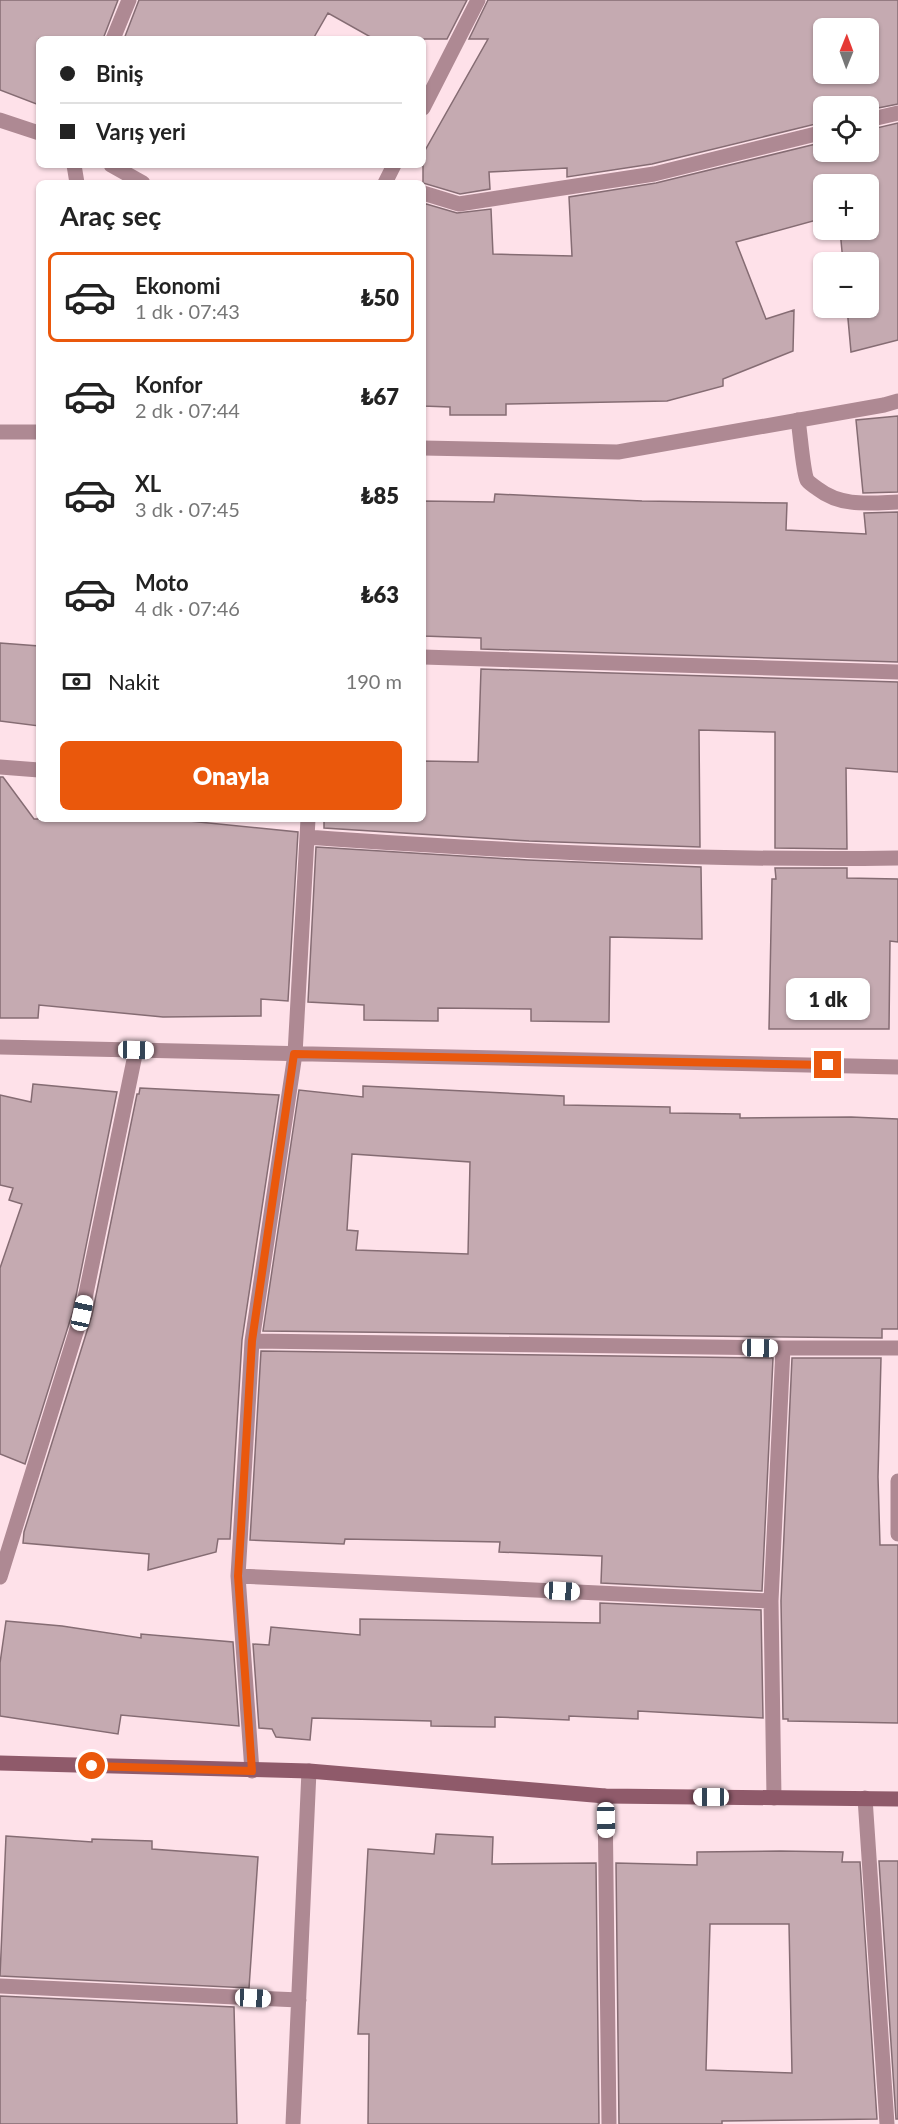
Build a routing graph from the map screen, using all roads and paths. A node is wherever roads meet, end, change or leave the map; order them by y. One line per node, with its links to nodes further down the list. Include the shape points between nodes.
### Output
1 (129, 0): 3 (street)
2 (478, 0): 4 (street)
3 (114, 36)
4 (426, 102)
5 (898, 113): 6 (street)
6 (879, 117)
7 (0, 120): 8 (street)
8 (36, 132)
9 (813, 135): 12 (street, via 631,178 459,204)
10 (116, 168): 11 (street)
11 (138, 180)
12 (426, 194)
13 (898, 401): 14 (street)
14 (798, 420): 17 (street, via 618,452); 18 (street, via 807,480 827,496 842,501)
15 (0, 432): 16 (street)
16 (36, 432)
17 (426, 448)
18 (898, 502)
19 (426, 657): 20 (street)
20 (898, 672)
21 (0, 767): 22 (street)
22 (36, 770)
23 (308, 822): 24 (street)
24 (307, 837): 25 (street, via 505,850 798,860); 28 (street)
25 (898, 858)
26 (0, 1047): 27 (street)
27 (136, 1050): 28 (street); 36 (street, via 82,1313)
28 (294, 1054): 29 (street); 30 (street)
29 (898, 1067)
30 (252, 1341): 31 (street); 35 (street)
31 (783, 1348): 32 (street); 37 (street)
32 (898, 1348)
33 (898, 1481): 34 (street)
34 (898, 1534)
35 (238, 1576): 37 (street); 39 (street)
36 (0, 1577)
37 (771, 1601): 42 (street)
38 (0, 1763): 39 (main road)
39 (252, 1771): 40 (main road)
40 (309, 1771): 41 (main road); 46 (street)
41 (605, 1796): 42 (main road); 48 (street)
42 (774, 1798): 43 (main road)
43 (865, 1798): 44 (main road); 49 (street)
44 (898, 1799)
45 (0, 1986): 46 (street)
46 (298, 2000): 47 (street)
47 (293, 2124)
48 (609, 2124)
49 (886, 2124)

